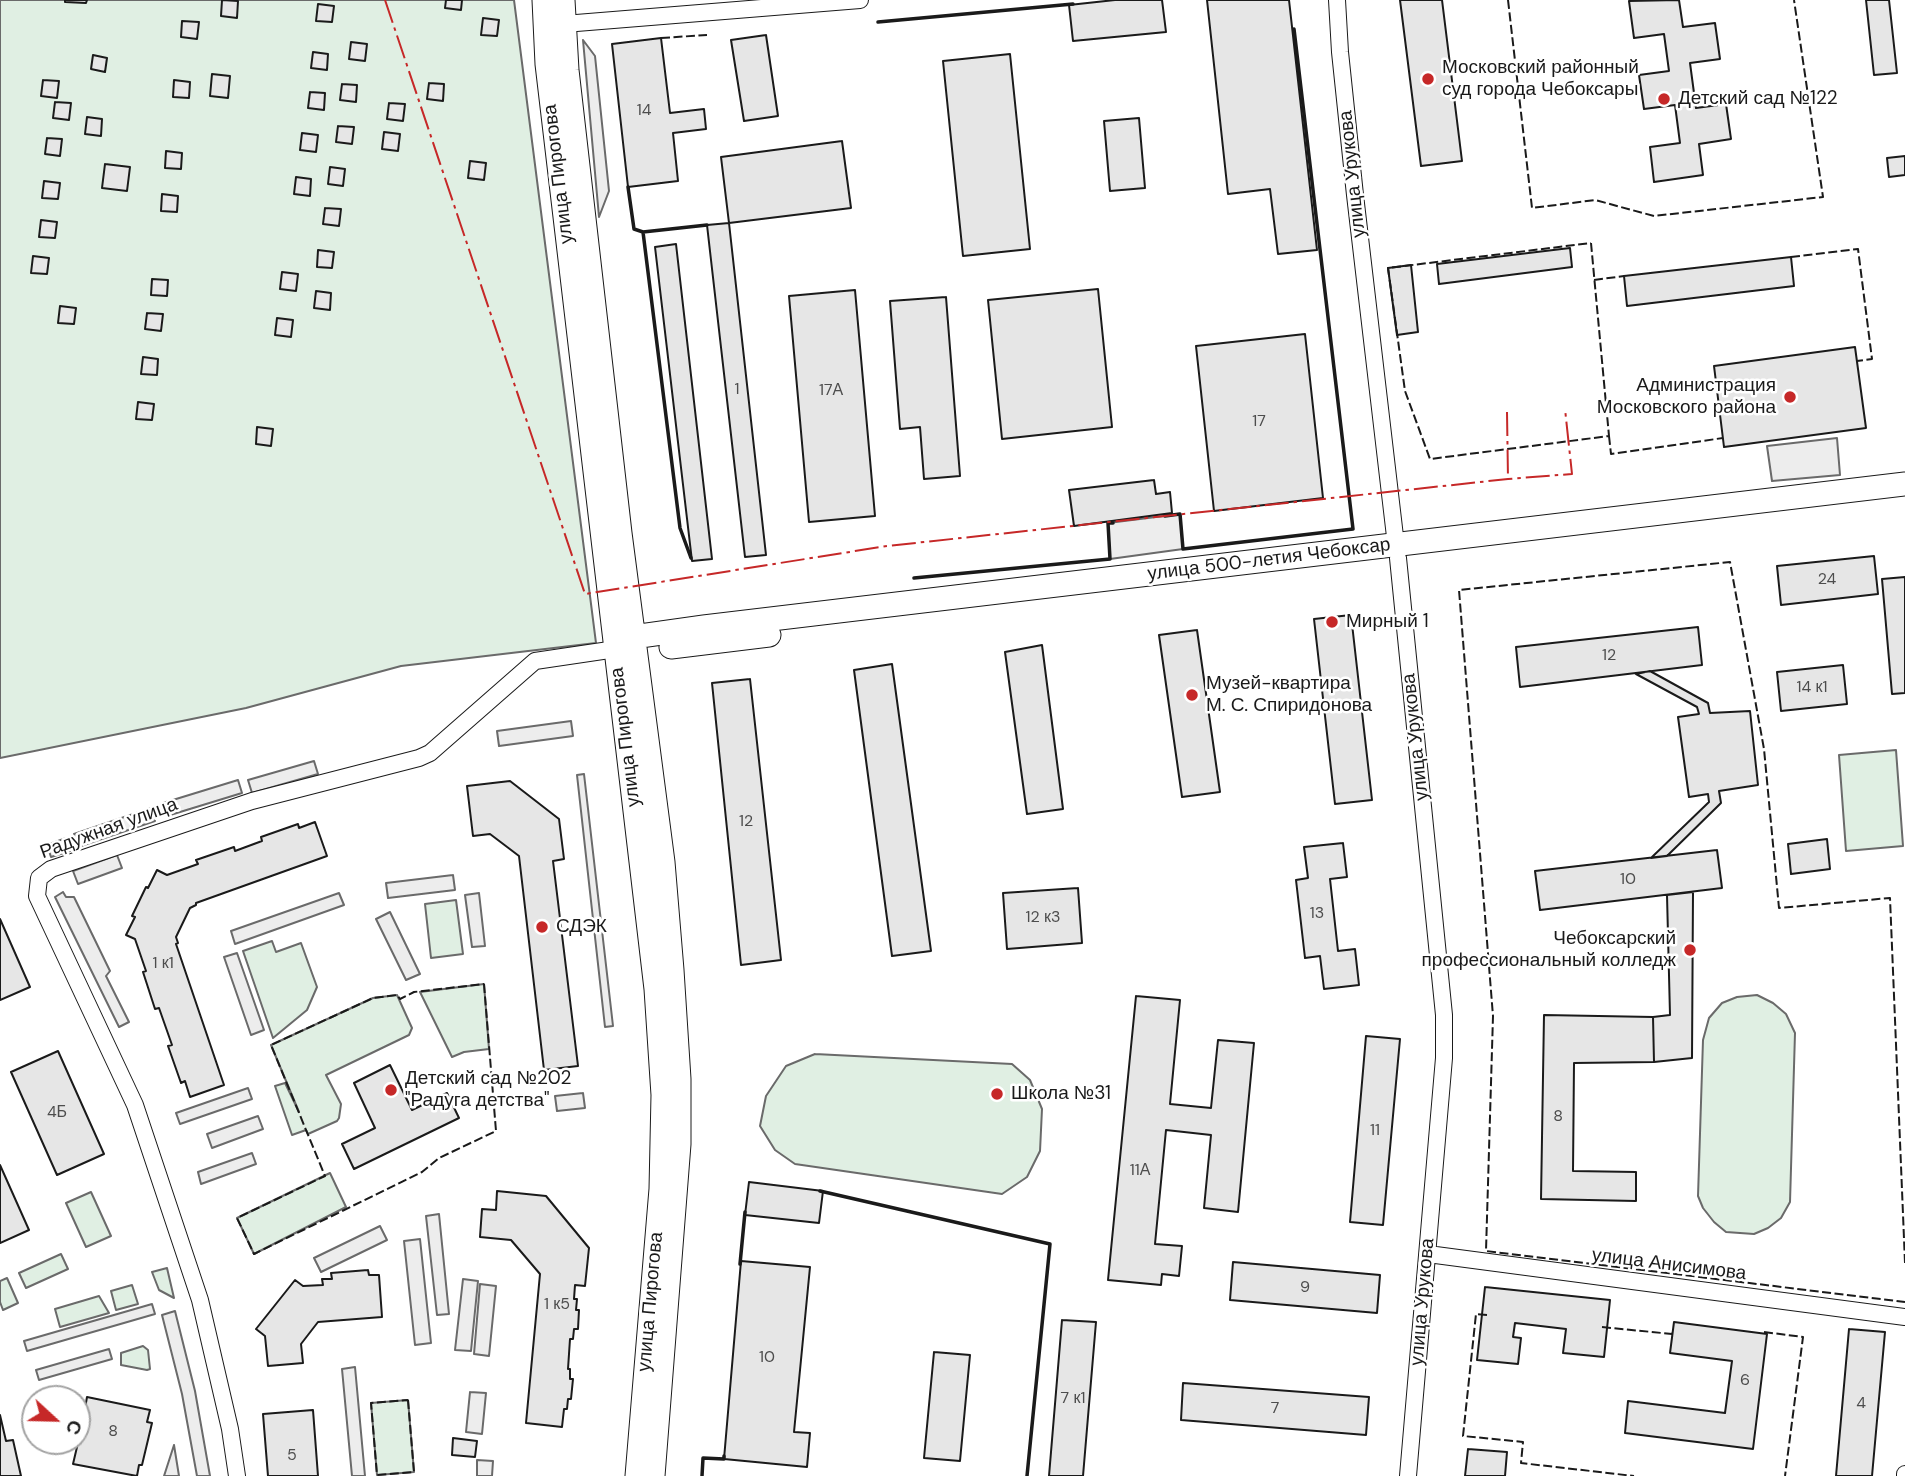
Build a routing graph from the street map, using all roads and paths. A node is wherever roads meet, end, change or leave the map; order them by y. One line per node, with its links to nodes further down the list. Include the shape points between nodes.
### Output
1 (544, 0): 5 (main road, улица Пирогова)
2 (564, 0): 5 (main road, улица Пирогова)
3 (860, 0): 5 (street)
4 (1337, 0): 9 (street, улица Урукова)
5 (555, 25): 10 (main road, улица Пирогова, via 567,70 577,240)
6 (1905, 484): 8 (main road, улица 500-летия Чебоксар)
7 (1905, 498): 8 (main road, улица 500-летия Чебоксар)
8 (1724, 513): 9 (main road, улица 500-летия Чебоксар)
9 (1397, 552): 10 (main road, улица 500-летия Чебоксар); 12 (street, улица Урукова, via 1444,1015)
10 (628, 646): 11 (main road, улица Пирогова, via 663,862 672,970); 14 (street, Радужная улица, via 535,661 419,758 252,802 51,869 39,878 37,896 135,1105 200,1300)
11 (669, 1189): 15 (main road, улица Пирогова); 16 (main road, улица Пирогова)
12 (1428, 1254): 13 (street, улица Анисимова); 17 (street, улица Урукова)
13 (1905, 1317)
14 (237, 1476)
15 (637, 1476)
16 (653, 1476)
17 (1408, 1476)

